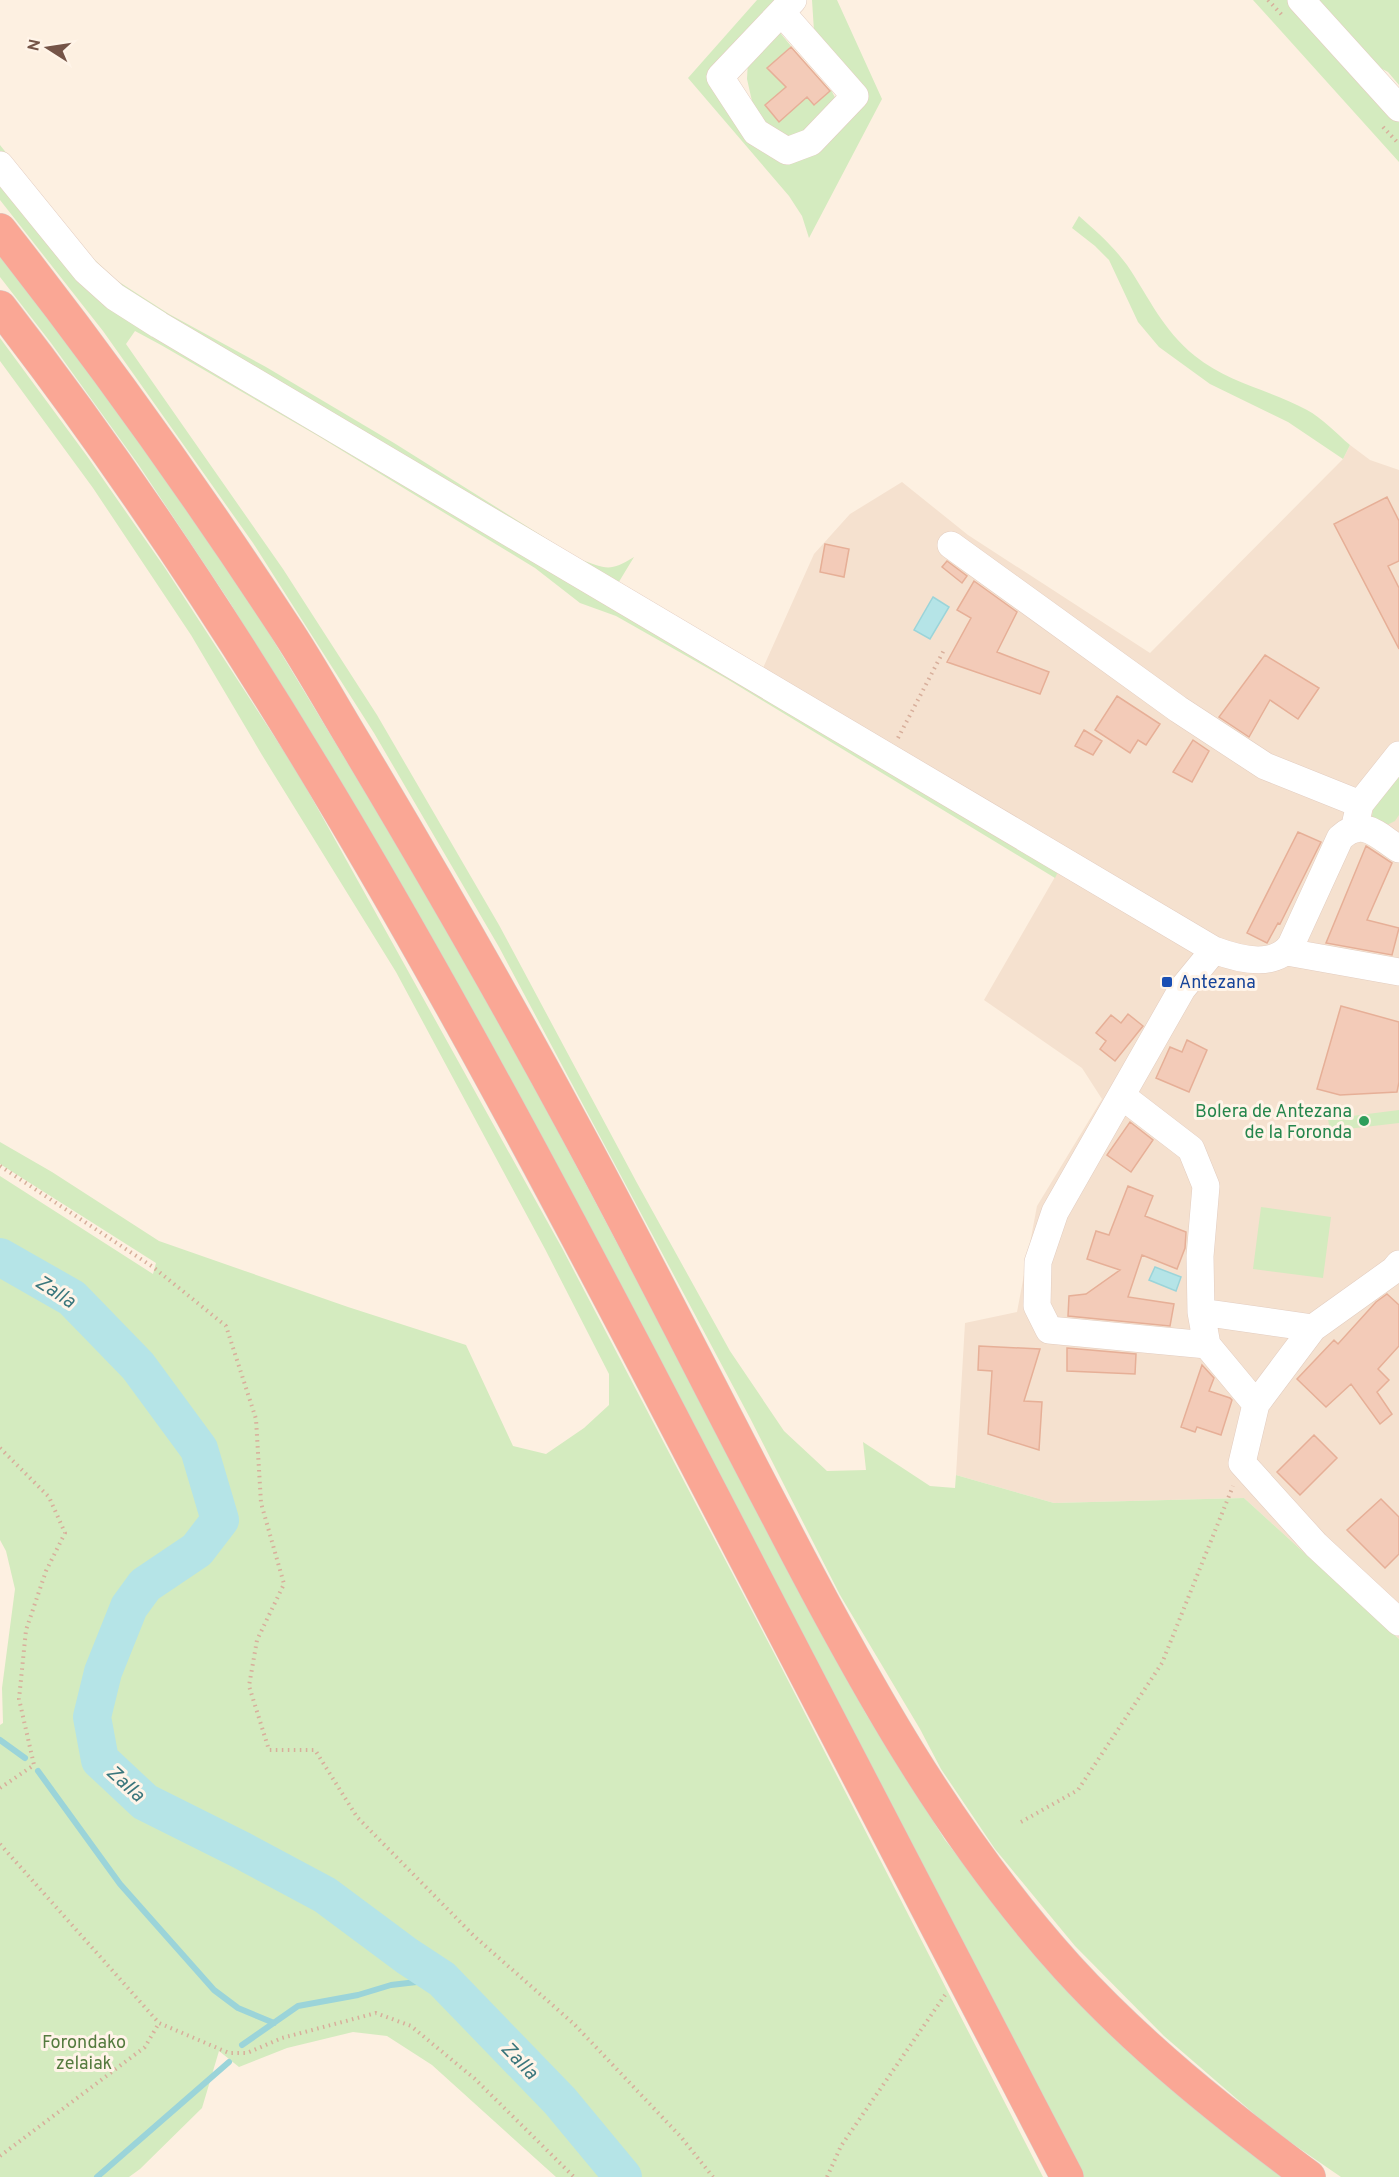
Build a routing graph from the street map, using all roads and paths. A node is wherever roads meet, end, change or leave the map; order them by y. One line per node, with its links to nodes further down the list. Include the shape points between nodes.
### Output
1 (1301, 0): 3 (street)
2 (788, 6): 2 (street, via 720,77 756,132 787,151 811,141 855,96)
3 (1399, 108)
4 (0, 165): 10 (street, via 86,271 115,297)
5 (0, 230): 36 (highway, via 164,450 280,621 438,880 573,1124 831,1620 947,1815 1061,1959 1134,2034 1197,2092)
6 (0, 307): 29 (highway, via 138,493 235,640 376,870 530,1146)
7 (951, 545): 11 (street, via 1178,710 1265,766)
8 (944, 650): 10 (path)
9 (1399, 755): 11 (street)
10 (888, 757): 13 (street)
11 (1357, 816): 12 (street, via 1364,828); 14 (street, via 1340,838)
12 (1397, 843)
13 (1214, 950): 14 (street, via 1238,959 1279,957); 16 (street, via 1182,989)
14 (1287, 952): 15 (street)
15 (1399, 972)
16 (1122, 1096): 19 (street, via 1191,1149 1206,1186 1200,1256); 21 (street, via 1055,1212 1038,1262 1037,1306 1049,1330)
17 (0, 1166): 33 (path, via 153,1267 226,1326 256,1419 261,1503 284,1584 257,1640 249,1686 268,1750 315,1750 357,1817 474,1936 574,2024 681,2137)
18 (1397, 1270): 20 (street)
19 (1201, 1312): 20 (street); 21 (street)
20 (1313, 1328): 22 (street)
21 (1207, 1345): 22 (street)
22 (1256, 1404): 24 (street)
23 (0, 1448): 26 (path, via 49,1497 65,1533 46,1571 26,1630 19,1699 34,1765)
24 (1242, 1463): 25 (street, via 1316,1545); 27 (path, via 1162,1663 1078,1790)
25 (1399, 1622)
26 (0, 1788)
27 (1021, 1822)
28 (0, 1844): 30 (path)
29 (960, 1972): 34 (path, via 841,2146); 35 (highway)
30 (159, 2023): 31 (path, via 145,2047); 32 (path, via 229,2053 247,2053 282,2038 375,2013 411,2026 475,2079)
31 (0, 2156)
32 (574, 2177)
33 (713, 2177)
34 (827, 2177)
35 (1067, 2177)
36 (1309, 2177)

